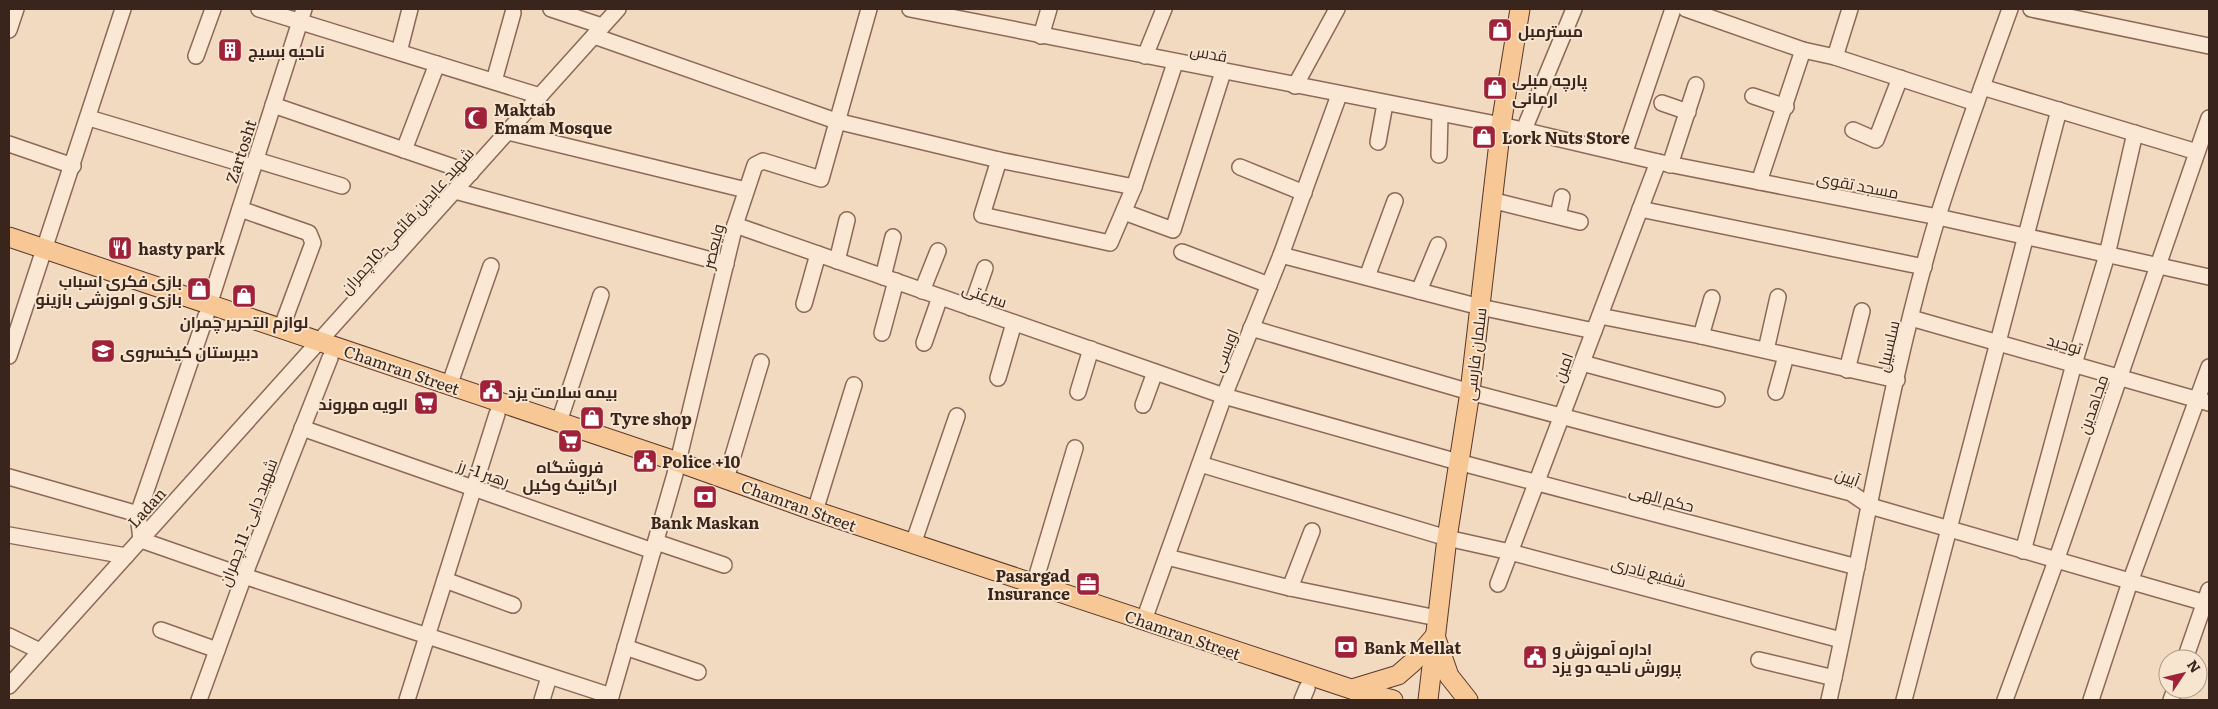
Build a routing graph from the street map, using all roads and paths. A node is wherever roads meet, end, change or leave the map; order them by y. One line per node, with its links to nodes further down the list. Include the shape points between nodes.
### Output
1 (16, 9): 23 (street)
2 (124, 9): 51 (street)
3 (212, 9): 29 (street)
4 (259, 9): 22 (street)
5 (410, 9): 28 (street)
6 (551, 9): 24 (street)
7 (618, 9): 24 (street, شهید عابدین قائمی-10چمران)
8 (868, 9): 52 (street)
9 (910, 9): 21 (street, قدس)
10 (1049, 9): 25 (street)
11 (1164, 9): 30 (street)
12 (1337, 9): 38 (street)
13 (1520, 9): 54 (main road, سلمان فارسی)
14 (1574, 9): 57 (street)
15 (1673, 9): 63 (street)
16 (1686, 9): 27 (street)
17 (1850, 9): 31 (street)
18 (2010, 9): 39 (street, سلسبیل)
19 (2031, 9): 26 (street)
20 (513, 13): 36 (street)
21 (950, 13): 25 (street, قدس)
22 (302, 15): 28 (street); 46 (street, Zartosht)
23 (9, 30)
24 (598, 31): 41 (street, شهید عابدین قائمی-10چمران); 52 (street)
25 (1041, 36): 30 (street, قدس)
26 (2209, 46)
27 (1803, 50): 31 (street); 47 (street)
28 (399, 52): 33 (street)
29 (196, 56)
30 (1145, 56): 32 (street, قدس)
31 (1835, 57): 35 (street)
32 (1175, 63): 34 (street, قدس); 73 (street)
33 (437, 64): 36 (street); 61 (street)
34 (1223, 72): 38 (street, قدس); 82 (street, via 1173,230)
35 (1900, 78): 43 (street); 55 (street, via 1876,140)
36 (494, 82): 41 (street)
37 (1696, 85): 49 (street, امین)
38 (1295, 86): 40 (street, قدس)
39 (1982, 87): 43 (street, سلسبیل); 48 (street)
40 (1339, 95): 45 (street, قدس); 76 (street, اویسی)
41 (540, 96): 56 (street, شهید عابدین قائمی-10چمران)
42 (1753, 96): 47 (street)
43 (1976, 102): 84 (street, سلسبیل)
44 (1662, 103): 49 (street)
45 (1385, 104): 50 (street, قدس); 59 (street)
46 (273, 105): 61 (street); 67 (street, Zartosht)
47 (1786, 106): 71 (street)
48 (2059, 110): 58 (street); 90 (street)
49 (1688, 112): 66 (street, امین)
50 (1440, 115): 54 (street, قدس); 64 (street)
51 (89, 118): 67 (street); 68 (street)
52 (836, 121): 65 (street); 74 (street, ولیعصر, via 821,179 763,162 755,165)
53 (2209, 122): 62 (street, مجاهدین)
54 (1501, 125): 57 (street, مسجد تقوی); 78 (main road, سلمان فارسی)
55 (1853, 130)
56 (508, 132): 70 (street, شهید عابدین قائمی-10چمران); 74 (street)
57 (1523, 132): 63 (street, مسجد تقوی)
58 (2135, 133): 62 (street); 98 (street)
59 (1378, 142)
60 (9, 144): 68 (street)
61 (404, 150): 70 (street)
62 (2198, 152): 102 (street, مجاهدین)
63 (1624, 154): 66 (street, مسجد تقوی)
64 (1439, 155)
65 (999, 160): 73 (street); 82 (street, via 982,215 1110,242)
66 (1664, 163): 71 (street, مسجد تقوی); 81 (street, امین)
67 (254, 164): 72 (street); 80 (street, Zartosht)
68 (73, 166): 96 (street)
69 (1240, 167): 76 (street)
70 (472, 173): 75 (street, شهید عابدین قائمی-10چمران)
71 (1759, 182): 84 (street, مسجد تقوی)
72 (342, 186)
73 (1134, 188): 82 (street)
74 (746, 190): 87 (street, ولیعصر)
75 (455, 191): 100 (street); 130 (street, شهید عابدین قائمی-10چمران)
76 (1304, 193): 97 (street, اویسی)
77 (1562, 197): 83 (street)
78 (1491, 200): 83 (street); 116 (main road, سلمان فارسی)
79 (1395, 201): 105 (street)
80 (240, 209): 118 (street, Zartosht); 124 (street, via 309,233 313,243)
81 (1640, 209): 104 (street); 120 (street, امین)
82 (1123, 216)
83 (1558, 216): 86 (street)
84 (1938, 217): 90 (street, مسجد تقوی); 104 (street, سلسبیل)
85 (847, 220): 99 (street)
86 (1580, 222)
87 (735, 226): 95 (street, سرعتی); 100 (street, ولیعصر)
88 (9, 237): 96 (main road, Chamran Street)
89 (892, 237): 107 (street)
90 (2027, 237): 98 (street, مسجد تقوی); 129 (street)
91 (1438, 245): 110 (street)
92 (9, 250): 96 (main road, Chamran Street)
93 (938, 251): 109 (street)
94 (1182, 252): 108 (street)
95 (818, 254): 99 (street, سرعتی); 115 (street)
96 (43, 255): 118 (main road, Chamran Street); 133 (street)
97 (1281, 255): 105 (street); 108 (street, اویسی)
98 (2107, 255): 102 (street, مسجد تقوی); 138 (street)
99 (837, 261): 107 (street, سرعتی)
100 (726, 264): 162 (street, ولیعصر)
101 (492, 266): 146 (street)
102 (2158, 266): 106 (street, مسجد تقوی); 142 (street, مجاهدین)
103 (985, 268): 117 (street)
104 (1924, 268): 121 (street, سلسبیل)
105 (1367, 278): 110 (street)
106 (2209, 278)
107 (890, 279): 109 (street, سرعتی); 126 (street)
108 (1269, 285): 123 (street, اویسی)
109 (922, 291): 112 (street, سرعتی)
110 (1419, 291): 116 (street)
111 (601, 295): 157 (street)
112 (940, 297): 117 (street, سرعتی); 128 (street)
113 (1778, 297): 132 (street)
114 (1712, 298): 127 (street)
115 (804, 304)
116 (1480, 307): 125 (street); 148 (main road, سلمان فارسی)
117 (971, 308): 122 (street, سرعتی)
118 (208, 310): 124 (main road, Chamran Street); 130 (main road, Chamran Street); 169 (street, Zartosht)
119 (1862, 311): 140 (street)
120 (1600, 316): 125 (street, امین); 127 (street)
121 (1911, 318): 129 (street, توحید); 144 (street, سلسبیل)
122 (1014, 323): 131 (street, سرعتی); 143 (street)
123 (1251, 328): 148 (street, آیین); 150 (street, اویسی)
124 (281, 329): 130 (main road, Chamran Street)
125 (1594, 331): 137 (street, امین)
126 (882, 332)
127 (1701, 336): 132 (street)
128 (924, 343)
129 (1999, 343): 138 (street, توحید); 170 (street)
130 (314, 346): 135 (main road, Chamran Street); 146 (main road, Chamran Street); 174 (street, Ladan)
131 (1092, 349): 141 (street, سرعتی); 147 (street)
132 (1766, 350): 134 (street)
133 (9, 356)
134 (1786, 356): 140 (street); 149 (street)
135 (330, 358): 154 (main road, Chamran Street); 158 (street, شهید دایی- 11 چمران)
136 (760, 362): 164 (street)
137 (1582, 363): 151 (street); 156 (street, امین)
138 (2074, 364): 142 (street, توحید); 177 (street)
139 (2209, 367): 152 (street)
140 (1847, 370): 144 (street)
141 (1155, 372): 150 (street, سرعتی); 153 (street)
142 (2120, 377): 152 (street, توحید); 181 (street, مجاهدین)
143 (998, 378)
144 (1897, 380): 167 (street, سلسبیل)
145 (854, 384): 168 (street)
146 (450, 386): 157 (main road, Chamran Street)
147 (1078, 392)
148 (1470, 392): 156 (street, آیین); 160 (main road, سلمان فارسی)
149 (1776, 392)
150 (1224, 396): 160 (street, سرعتی); 161 (street, اویسی)
151 (1717, 399)
152 (2203, 401): 186 (street)
153 (1143, 406)
154 (497, 414): 162 (main road, Chamran Street); 166 (street)
155 (957, 416): 175 (street)
156 (1562, 417): 165 (street, امین); 167 (street, آیین, via 1851,493)
157 (559, 422): 162 (main road, Chamran Street)
158 (302, 428): 166 (street, رهبر 1- رز); 184 (street, شهید دایی- 11 چمران)
159 (1075, 448): 188 (street)
160 (1458, 462): 165 (street, حکم الهی); 173 (main road, سلمان فارسی)
161 (1200, 464): 173 (street, شفیع نادری); 180 (street, اویسی)
162 (677, 468): 164 (main road, Chamran Street); 176 (street, ولیعصر); 207 (main road, Chamran Street)
163 (9, 476): 169 (street)
164 (726, 479): 168 (main road, Chamran Street)
165 (1537, 482): 178 (street, امین); 183 (street, حکم الهی)
166 (474, 487): 176 (street, رهبر 1- رز); 185 (street)
167 (1870, 506): 170 (street, آیین); 183 (street, سلسبیل)
168 (815, 511): 175 (main road, Chamran Street)
169 (138, 514): 174 (street)
170 (1949, 530): 177 (street, آیین); 217 (street)
171 (1312, 531): 189 (street)
172 (9, 535): 179 (street)
173 (1447, 538): 178 (street, شفیع نادری); 193 (main road, سلمان فارسی)
174 (140, 540): 179 (street, Ladan); 184 (street)
175 (913, 544): 188 (main road, Chamran Street)
176 (654, 547): 182 (street, رهبر 1- رز); 198 (street, ولیعصر)
177 (2023, 551): 181 (street, آیین)
178 (1510, 552): 187 (street, امین); 197 (street, شفیع نادری)
179 (126, 556): 201 (street, Ladan)
180 (1167, 557): 189 (street); 192 (street, اویسی)
181 (2056, 561): 186 (street, آیین); 218 (street, مجاهدین)
182 (724, 565)
183 (1857, 567): 197 (street, سلسبیل)
184 (244, 576): 196 (street); 200 (street, شهید دایی- 11 چمران)
185 (445, 580): 191 (street); 196 (street)
186 (2130, 582): 190 (street, آیین); 219 (street)
187 (1498, 584)
188 (1034, 585): 192 (main road, Chamran Street)
189 (1290, 588): 193 (street)
190 (2208, 599): 199 (street)
191 (513, 605)
192 (1144, 620): 208 (main road, Chamran Street)
193 (1436, 627): 208 (main road, via 1413,662 1398,675); 214 (main road, سلمان فارسی); 215 (main road, via 1449,676)
194 (161, 630): 200 (street)
195 (9, 636): 201 (street)
196 (427, 636): 204 (street); 211 (street)
197 (1841, 640): 205 (street, سلسبیل)
198 (625, 647): 203 (street); 209 (street, ولیعصر)
199 (2189, 649)
200 (217, 650): 210 (street, شهید دایی- 11 چمران)
201 (40, 651): 206 (street, Ladan)
202 (1759, 660): 205 (street)
203 (698, 672)
204 (549, 677): 209 (street); 212 (street)
205 (1834, 678): 216 (street, سلسبیل)
206 (9, 686)
207 (1305, 694): 208 (main road, Chamran Street)
208 (1351, 695): 213 (main road, Chamran Street)
209 (610, 698)
210 (199, 700)
211 (407, 700)
212 (542, 700)
213 (1392, 700)
214 (1428, 700)
215 (1468, 700)
216 (1830, 700)
217 (1904, 700)
218 (2005, 700)
219 (2091, 700)

